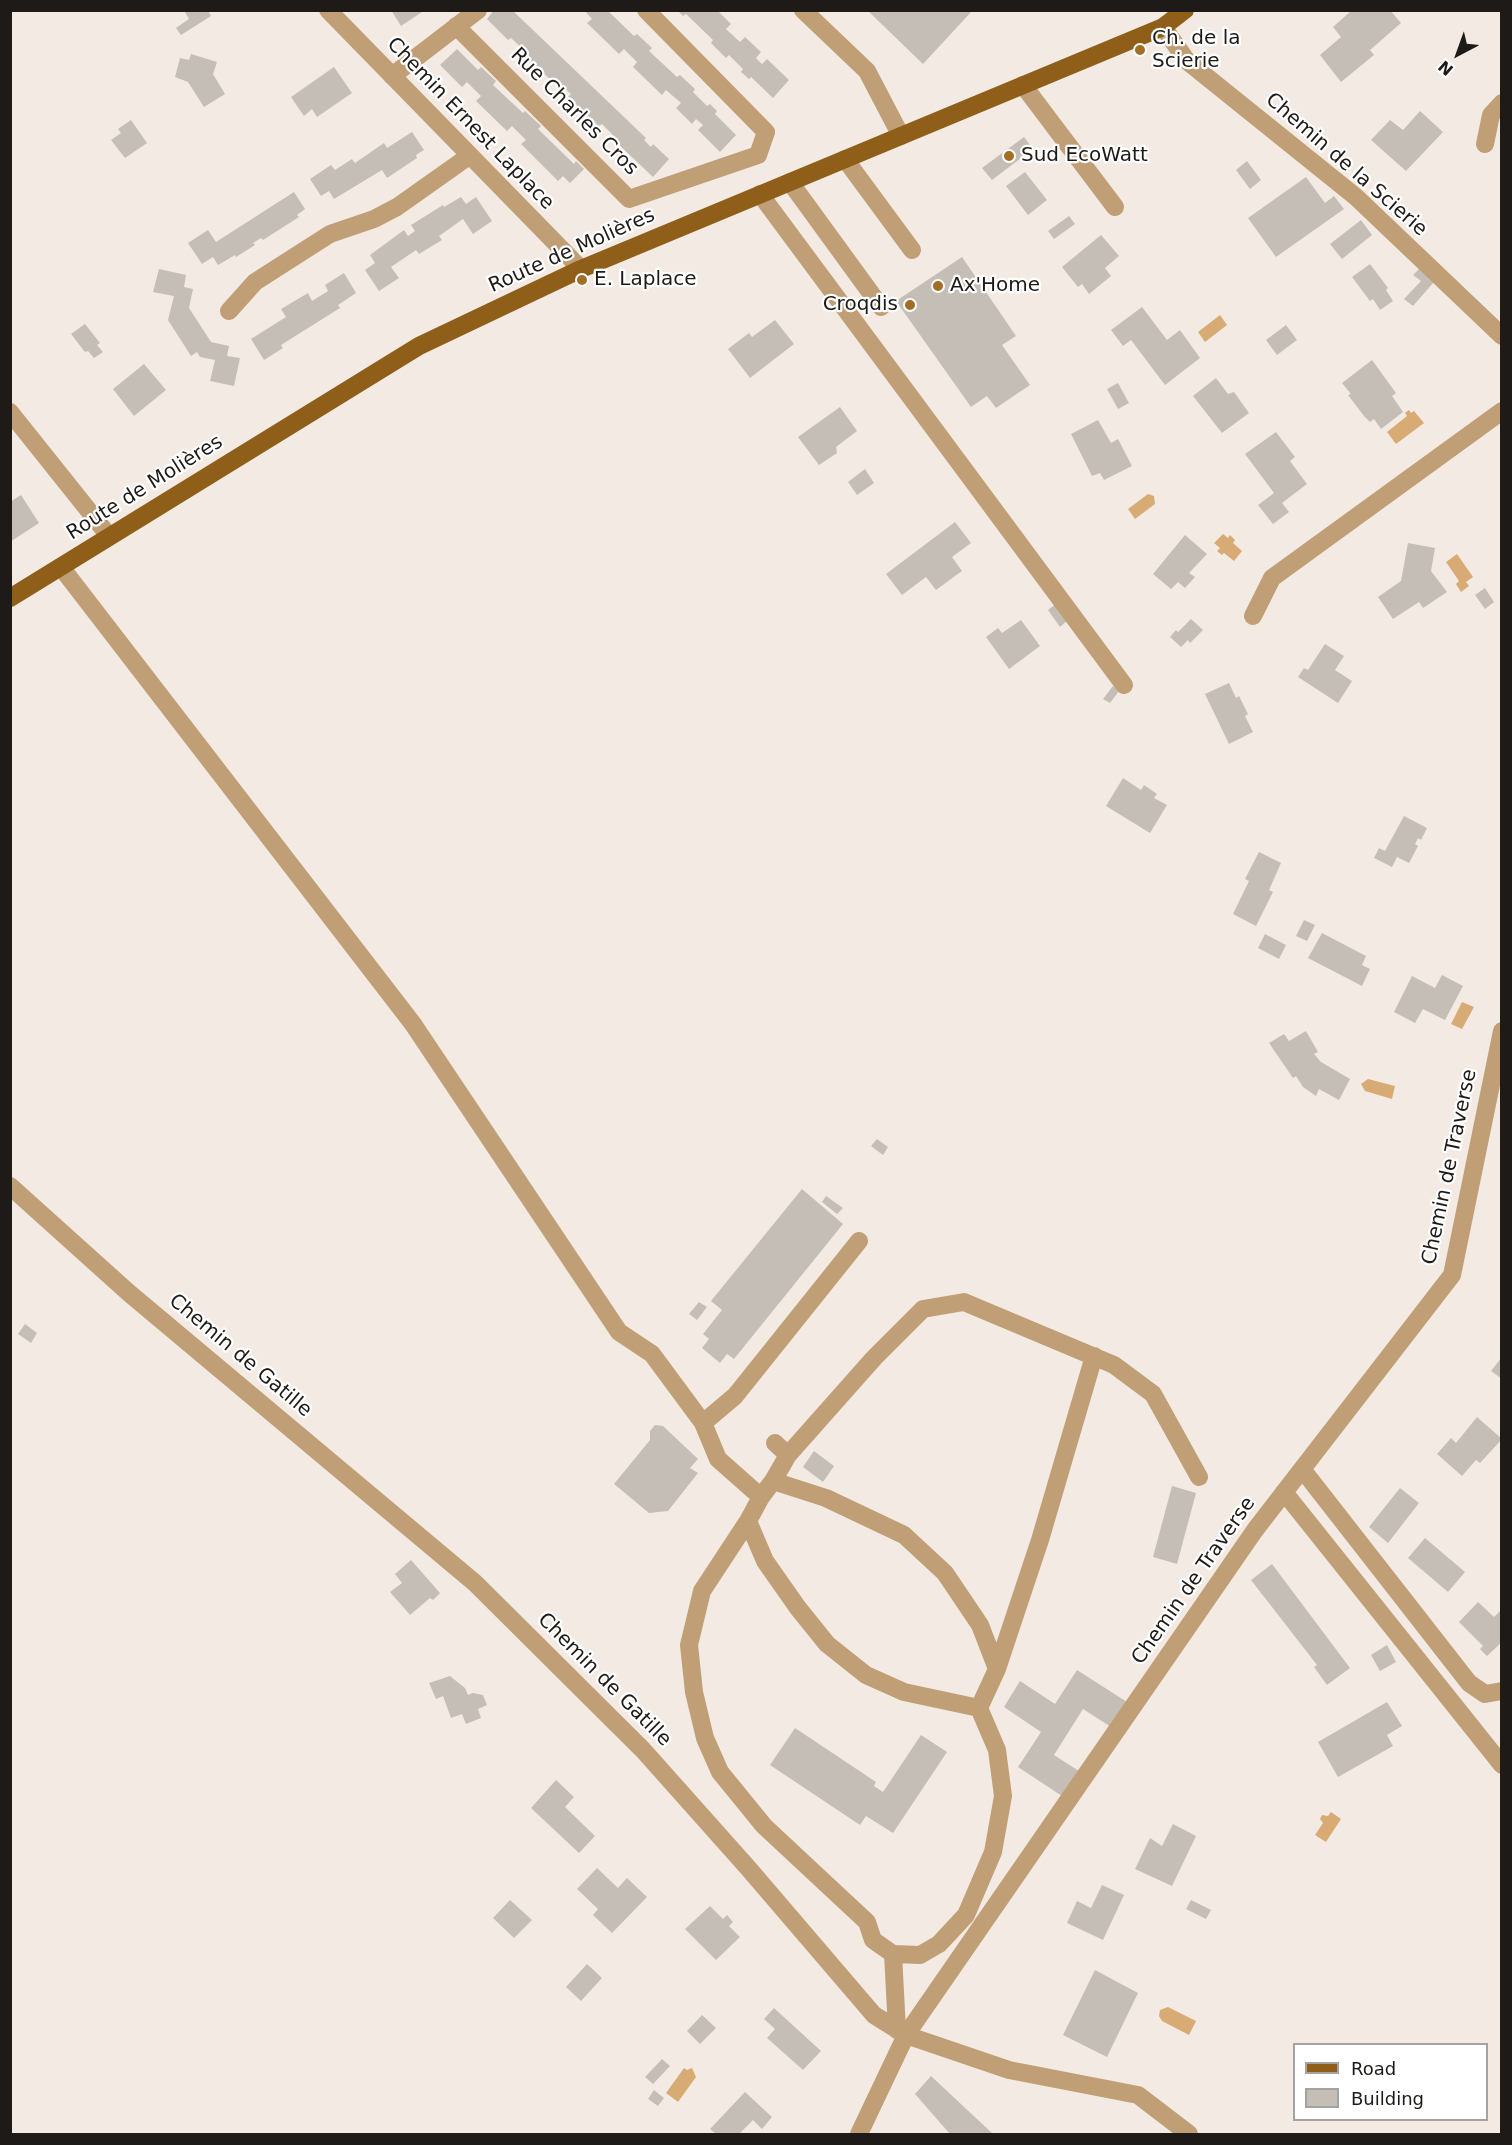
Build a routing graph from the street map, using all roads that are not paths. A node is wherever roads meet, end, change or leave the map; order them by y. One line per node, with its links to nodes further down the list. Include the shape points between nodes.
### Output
1 (328, 10): 8 (street, Chemin Ernest Laplace)
2 (478, 10): 6 (street)
3 (646, 10): 6 (street, Rue Charles Cros, via 766,132 758,155 629,199)
4 (803, 10): 11 (street, via 867,71)
5 (1185, 10): 7 (main road, Route de Molières)
6 (456, 26): 8 (street)
7 (1163, 27): 9 (main road, Route de Molières); 22 (street, Chemin de la Scierie, via 1187,61 1356,197)
8 (392, 76): 13 (street, Chemin Ernest Laplace)
9 (1023, 85): 11 (main road, Route de Molières); 17 (street)
10 (1502, 103): 12 (street, via 1491,115)
11 (901, 136): 14 (main road, Route de Molières)
12 (1485, 144)
13 (469, 156): 19 (street, Chemin Ernest Laplace); 21 (street, via 397,207 330,234 255,282)
14 (845, 159): 15 (main road, Route de Molières); 18 (street)
15 (790, 182): 16 (main road, Route de Molières); 20 (street)
16 (759, 195): 19 (main road, Route de Molières); 29 (street)
17 (1115, 207)
18 (912, 250)
19 (581, 269): 25 (main road, Route de Molières, via 419,346)
20 (881, 307)
21 (229, 311)
22 (1502, 336)
23 (1502, 411): 28 (street, via 1272,578)
24 (10, 412): 25 (street)
25 (109, 536): 26 (main road, Route de Molières)
26 (62, 567): 27 (main road, Route de Molières); 34 (street, via 413,1024 619,1332 652,1354)
27 (10, 598)
28 (1253, 616)
29 (1124, 685)
30 (1502, 1031): 35 (street, Chemin de Traverse, via 1452,1275)
31 (10, 1186): 46 (street, Chemin de Gatille, via 129,1293 475,1583 643,1750 874,2015)
32 (859, 1241): 34 (street, via 735,1396)
33 (1094, 1356): 36 (street, via 1114,1365 1153,1394); 37 (street, via 964,1302 923,1309 782,1449); 41 (street, via 1040,1540)
34 (703, 1423): 39 (street, via 718,1460)
35 (1302, 1469): 38 (street, Chemin de Traverse); 42 (street, via 1469,1683 1485,1694)
36 (1199, 1477)
37 (773, 1481): 39 (street); 41 (street, via 826,1498 904,1535 945,1573 980,1625)
38 (1284, 1492): 44 (street); 46 (street, Chemin de Traverse)
39 (761, 1497): 40 (street)
40 (748, 1521): 43 (street, via 765,1561 827,1644 866,1675 904,1692); 45 (street, via 702,1591 689,1645 694,1692 705,1738 720,1772 764,1827 867,1922 873,1941)
41 (996, 1669): 43 (street)
42 (1502, 1691)
43 (979, 1708): 45 (street, via 997,1750 1003,1796 993,1852 966,1915 939,1944 920,1955)
44 (1502, 1765)
45 (893, 1954): 46 (street)
46 (901, 2033): 47 (street, Chemin de Traverse); 48 (street, Chemin de Gatille, via 1008,2070 1138,2095)
47 (859, 2134)
48 (1190, 2134)

